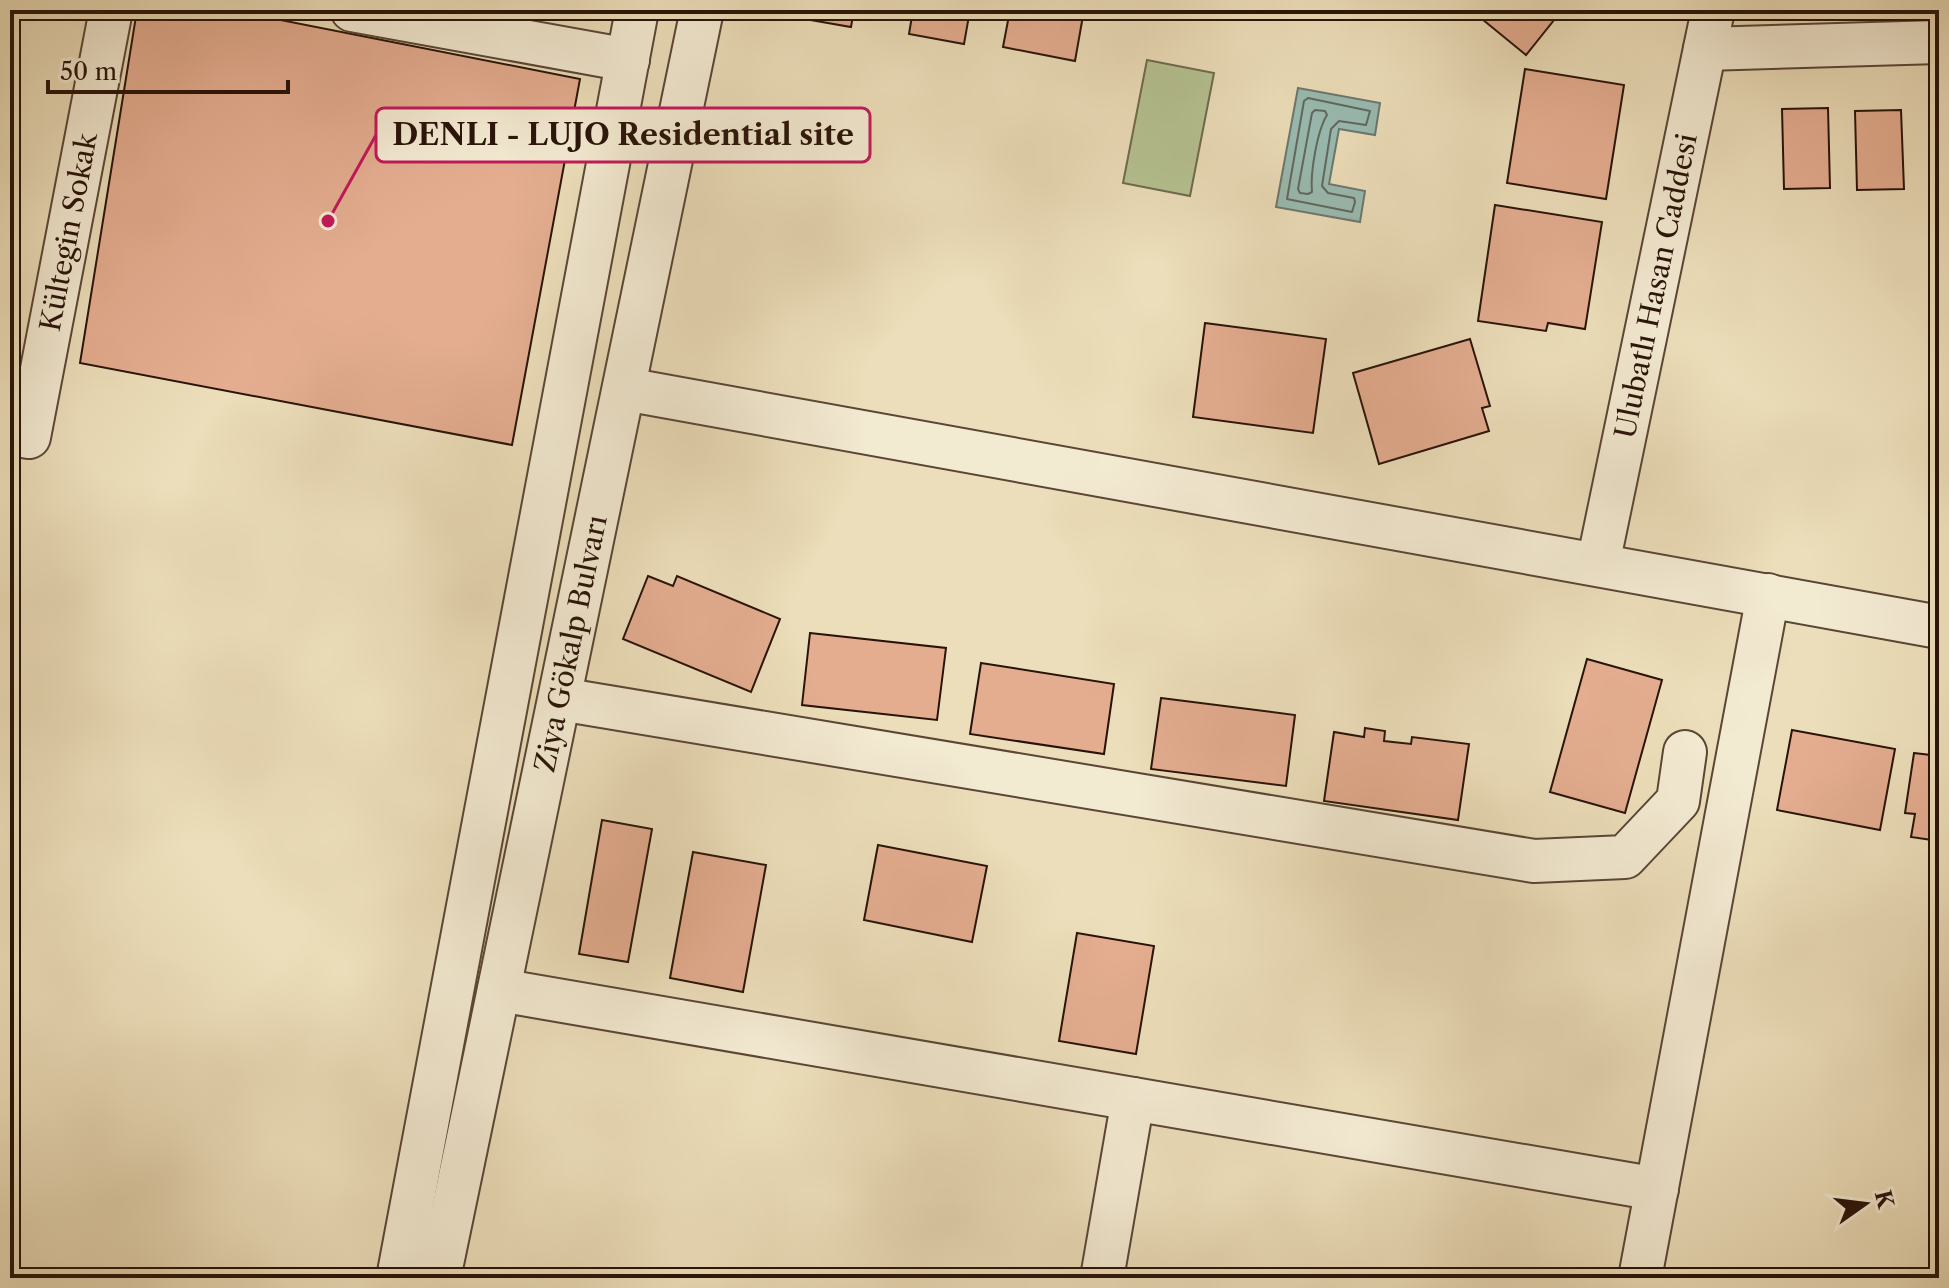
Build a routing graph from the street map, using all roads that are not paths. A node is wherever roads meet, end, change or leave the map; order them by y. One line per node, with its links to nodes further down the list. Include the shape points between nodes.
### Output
1 (111, 10): 9 (street, Kültegin Sokak, via 29,437)
2 (352, 10): 7 (street)
3 (637, 10): 7 (street, Ziya Gökalp Bulvarı)
4 (702, 10): 8 (street, Ziya Gökalp Bulvarı)
5 (1709, 30): 6 (street); 10 (street, Ulubatlı Hasan Caddesi)
6 (1939, 42)
7 (628, 60): 18 (street, Ziya Gökalp Bulvarı)
8 (625, 389): 10 (street); 13 (street, Ziya Gökalp Bulvarı)
9 (10, 434)
10 (1598, 564): 11 (street)
11 (1768, 595): 12 (street); 17 (street)
12 (1939, 627)
13 (560, 699): 14 (street, via 1534,861 1625,857 1678,801); 15 (street, Ziya Gökalp Bulvarı)
14 (1685, 752)
15 (499, 990): 16 (street); 19 (street, Ziya Gökalp Bulvarı)
16 (1133, 1099): 17 (street); 20 (street)
17 (1657, 1189): 21 (street)
18 (398, 1278)
19 (439, 1278)
20 (1102, 1278)
21 (1640, 1278)

